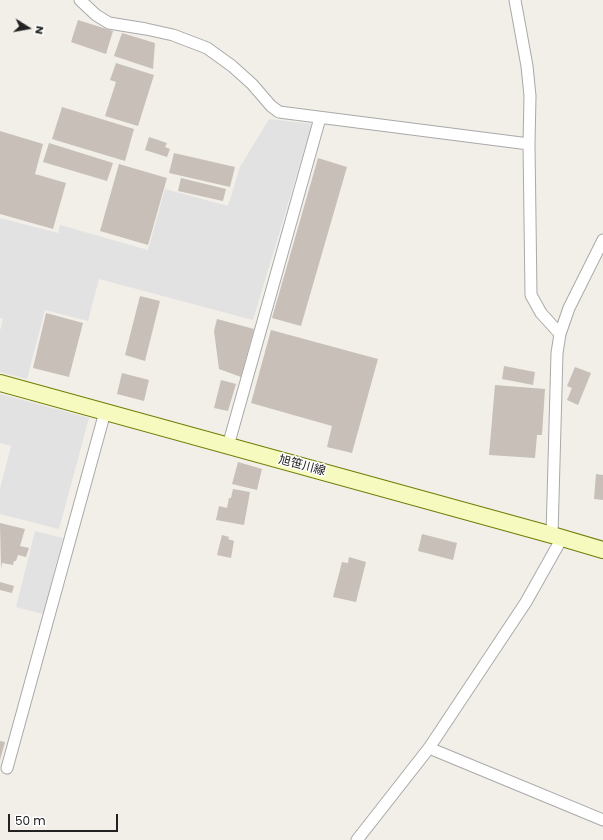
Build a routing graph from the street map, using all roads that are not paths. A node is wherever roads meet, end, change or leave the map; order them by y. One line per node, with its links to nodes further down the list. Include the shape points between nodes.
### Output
1 (80, 0): 3 (street, via 109,23 173,35 207,48 232,66 279,112)
2 (514, 0): 4 (street, via 527,66 530,96)
3 (320, 118): 4 (street); 9 (street)
4 (529, 144): 6 (street, via 531,295 541,313)
5 (603, 240): 6 (street, via 569,308)
6 (560, 334): 10 (street, via 557,354)
7 (0, 383): 8 (main road, 旭笹川線)
8 (105, 412): 9 (main road, 旭笹川線); 13 (street)
9 (228, 446): 10 (main road, 旭笹川線)
10 (557, 536): 11 (main road, 旭笹川線); 12 (street, via 526,602)
11 (603, 550)
12 (428, 748): 14 (street); 15 (street)
13 (7, 768)
14 (603, 820)
15 (357, 840)

